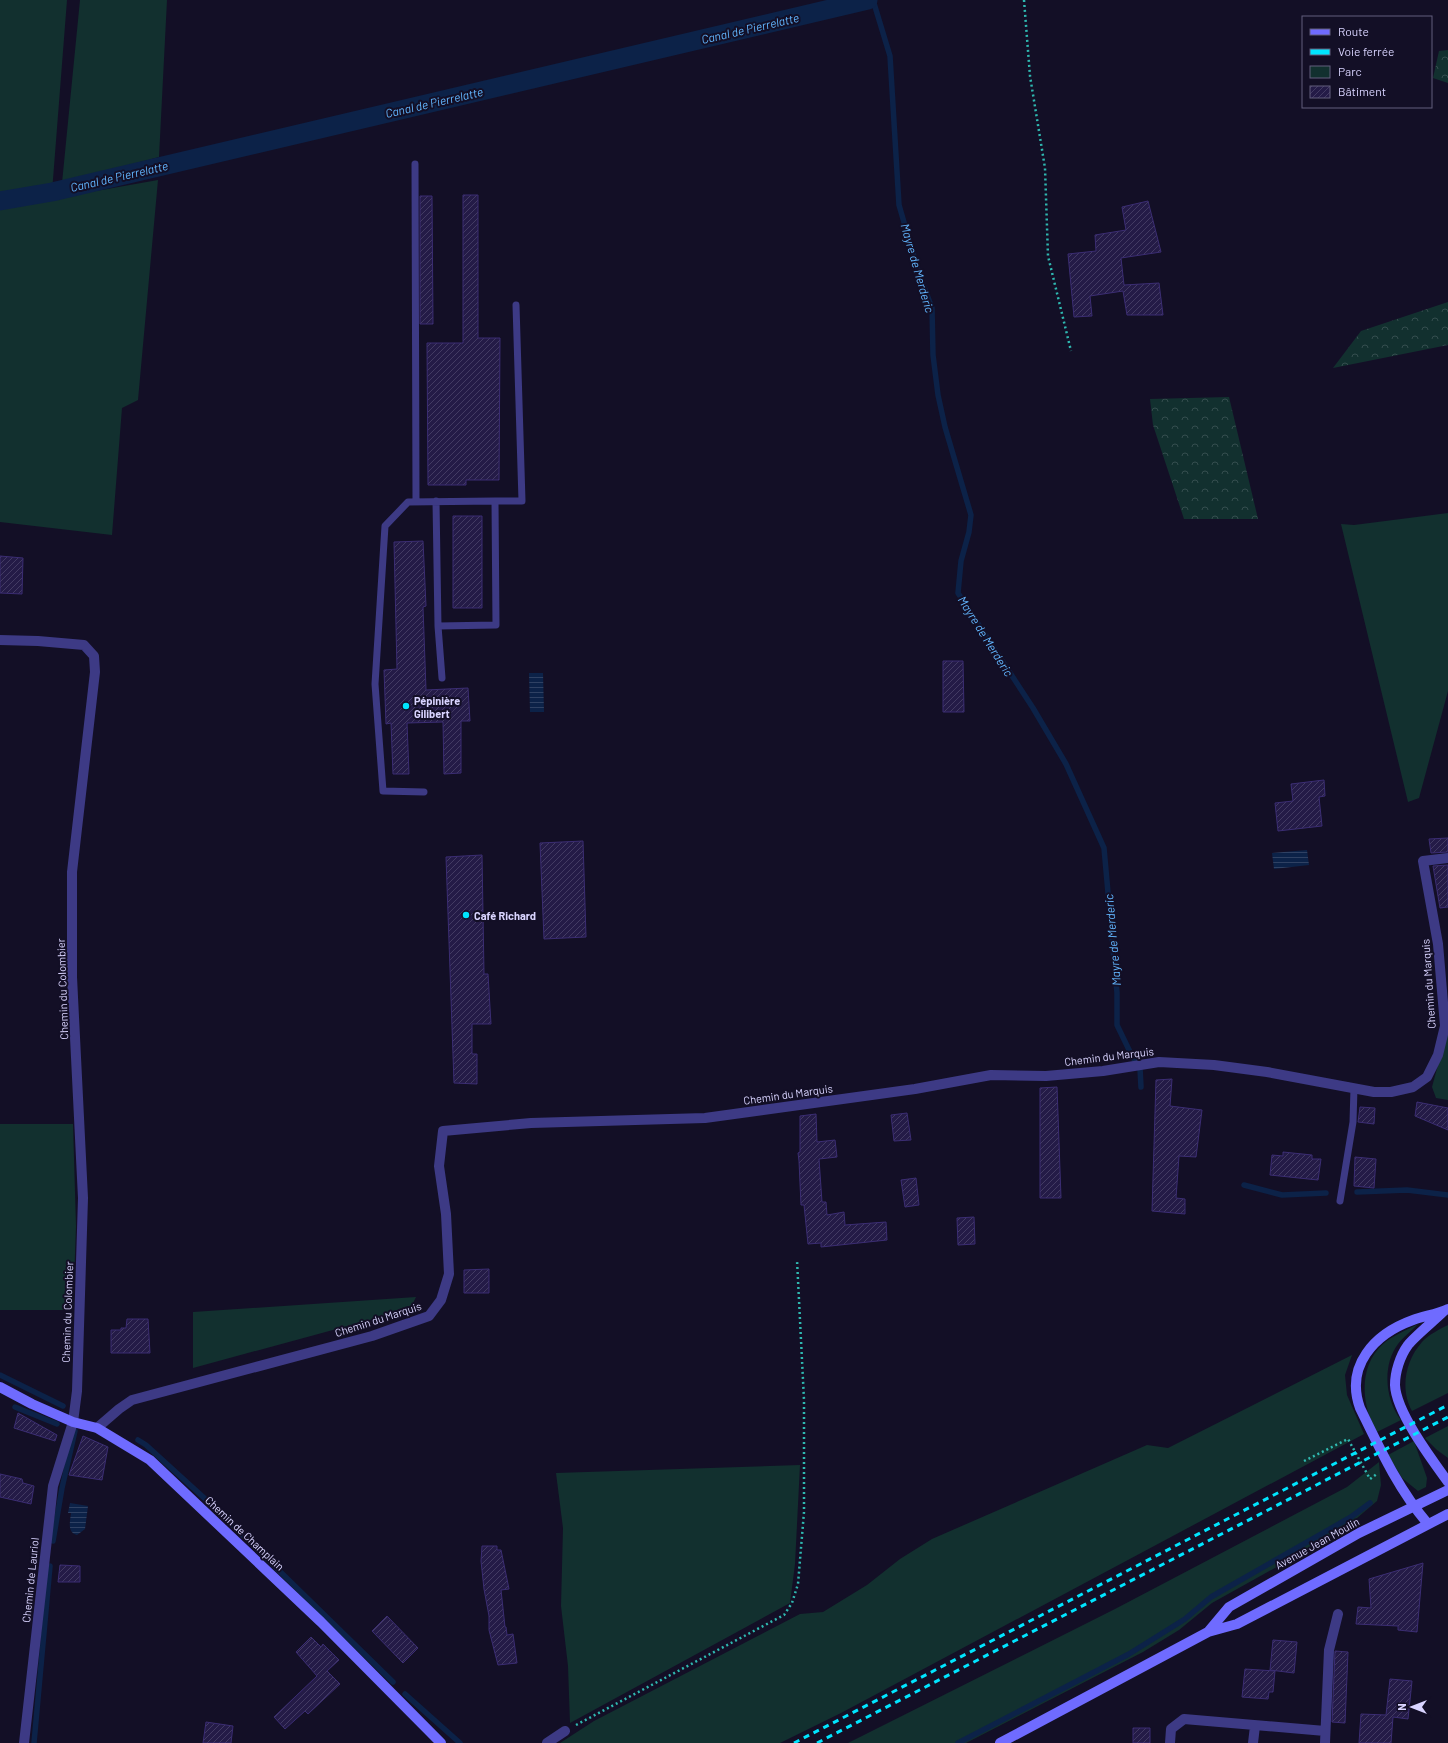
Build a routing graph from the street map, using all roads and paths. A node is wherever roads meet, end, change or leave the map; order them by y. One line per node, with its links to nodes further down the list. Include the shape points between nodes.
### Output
1 (1024, 0): 4 (path, via 1030,76 1045,168 1048,256)
2 (415, 164): 6 (lane)
3 (516, 305): 5 (lane, via 522,502)
4 (1072, 351)
5 (495, 501): 7 (lane); 8 (lane, via 496,625)
6 (416, 502): 7 (lane); 11 (lane, via 408,502 385,526 375,684 383,791)
7 (436, 502): 8 (lane)
8 (438, 626): 10 (lane)
9 (0, 640): 18 (street, Chemin du Colombier, via 84,645 94,656 95,672 72,872 72,977 83,1198 77,1391)
10 (442, 678)
11 (424, 792)
12 (1448, 858): 13 (street, Chemin du Marquis, via 1423,861 1438,944 1445,1026 1438,1055 1427,1077 1413,1087 1391,1092)
13 (1354, 1088): 14 (lane, via 1353,1122); 19 (street, Chemin du Marquis, via 1267,1072 1214,1065 1159,1062 1103,1071 1046,1076 991,1075 915,1089 705,1118 531,1123 444,1131 439,1166 446,1214 449,1274 441,1300 429,1316 372,1336 132,1400)
14 (1340, 1200)
15 (797, 1260): 30 (path, via 804,1400 804,1512 798,1584 792,1603 784,1615)
16 (1447, 1309): 21 (street, via 1411,1320 1385,1334 1367,1350 1358,1369 1356,1397); 22 (street, via 1409,1344 1400,1358 1395,1386 1407,1419)
17 (0, 1387): 18 (street, Chemin de Champlain)
18 (73, 1422): 19 (street, Chemin de Champlain); 32 (street, Chemin de Lauriol, via 52,1486)
19 (97, 1428): 33 (street, Chemin de Champlain, via 150,1460 322,1622)
20 (1304, 1461): 21 (path, via 1348,1438 1370,1479)
21 (1388, 1466): 24 (street)
22 (1448, 1482)
23 (1448, 1490): 24 (street, Avenue Jean Moulin)
24 (1413, 1507): 26 (street); 28 (street, Avenue Jean Moulin, via 1359,1533 1229,1607)
25 (1448, 1514): 26 (street, Avenue Jean Moulin)
26 (1428, 1524): 28 (street, Avenue Jean Moulin, via 1237,1624)
27 (1338, 1614): 31 (street, via 1329,1650)
28 (1208, 1632): 35 (street, Avenue Jean Moulin)
29 (1255, 1726): 31 (street); 36 (street, via 1184,1719 1171,1729); 37 (street)
30 (565, 1731): 34 (street)
31 (1325, 1731): 38 (street)
32 (24, 1743)
33 (441, 1743)
34 (547, 1743)
35 (1000, 1743)
36 (1170, 1743)
37 (1253, 1743)
38 (1325, 1743)

